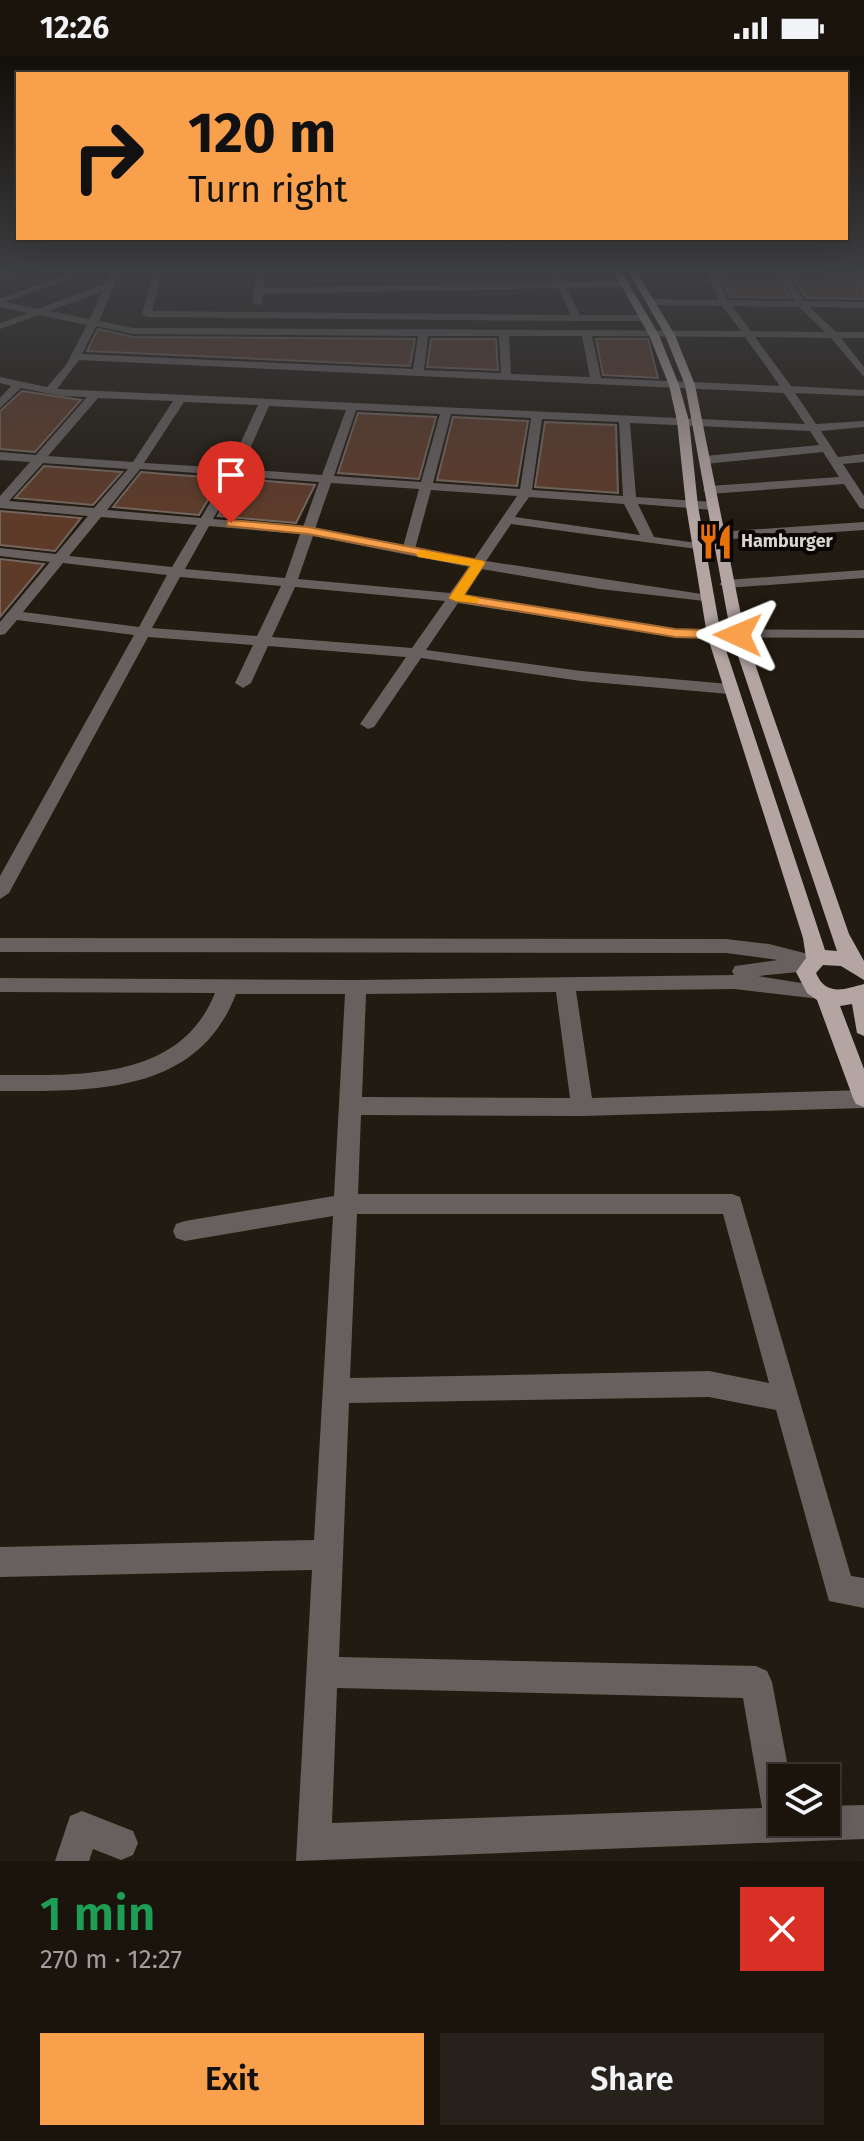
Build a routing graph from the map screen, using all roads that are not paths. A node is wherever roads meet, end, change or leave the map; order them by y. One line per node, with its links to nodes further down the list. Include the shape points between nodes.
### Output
1 (78, 353): 9 (street)
2 (421, 353): 10 (street)
3 (505, 353): 12 (street)
4 (591, 353): 14 (street)
5 (666, 353): 16 (main road)
6 (672, 353): 17 (main road)
7 (762, 353): 18 (street)
8 (848, 353): 11 (street)
9 (76, 357): 10 (street, via 334,363); 19 (street)
10 (418, 373): 12 (street)
11 (864, 374)
12 (506, 377): 14 (street)
13 (0, 380): 15 (street)
14 (596, 381): 16 (street)
15 (18, 384): 19 (street); 24 (street)
16 (674, 385): 17 (street); 29 (main road)
17 (690, 385): 18 (street); 30 (main road)
18 (788, 390): 20 (street); 32 (street)
19 (49, 391): 21 (street)
20 (864, 393)
21 (96, 394): 22 (street); 36 (street)
22 (181, 398): 23 (street); 39 (street)
23 (265, 403): 25 (street); 40 (street)
24 (0, 405)
25 (352, 407): 26 (street); 41 (street)
26 (446, 411): 27 (street); 43 (street)
27 (537, 415): 28 (street); 45 (street)
28 (624, 419): 29 (street); 47 (street)
29 (683, 421): 30 (street); 49 (main road)
30 (699, 422): 32 (street); 37 (main road)
31 (864, 424): 32 (street)
32 (813, 428): 33 (street)
33 (826, 448): 37 (street); 38 (street)
34 (0, 456): 36 (street)
35 (864, 458): 38 (street)
36 (41, 459): 39 (street); 48 (street)
37 (705, 460): 44 (main road)
38 (835, 461): 42 (street)
39 (136, 466): 40 (street); 51 (street)
40 (233, 474): 41 (street); 53 (street)
41 (326, 480): 43 (street); 55 (street)
42 (847, 480): 44 (street); 46 (street)
43 (426, 487): 45 (street); 60 (street)
44 (709, 490): 50 (main road)
45 (525, 494): 47 (street); 52 (street)
46 (862, 498)
47 (630, 502): 49 (street); 57 (street)
48 (0, 504): 51 (street)
49 (692, 506): 50 (street); 58 (main road)
50 (713, 506): 56 (main road)
51 (98, 512): 53 (street); 61 (street)
52 (507, 520): 57 (street); 62 (street)
53 (206, 521): 55 (street); 63 (street)
54 (864, 526): 56 (street)
55 (308, 531): 60 (street); 65 (street)
56 (718, 536): 66 (main road)
57 (650, 541): 58 (street)
58 (699, 547): 68 (main road)
59 (0, 552): 61 (street)
60 (408, 552): 62 (street)
61 (60, 558): 63 (street); 69 (street)
62 (479, 563): 67 (street); 68 (street)
63 (176, 572): 65 (street); 71 (street)
64 (864, 574): 66 (street)
65 (290, 582): 67 (street); 75 (street)
66 (726, 584): 74 (main road)
67 (456, 598): 73 (street); 76 (street)
68 (708, 599): 73 (main road)
69 (13, 615): 70 (street); 71 (street)
70 (0, 631)
71 (143, 632): 75 (street); 82 (street)
72 (864, 634): 74 (street)
73 (714, 635): 74 (street); 78 (main road)
74 (738, 635): 80 (main road)
75 (263, 640): 76 (street); 77 (street)
76 (417, 653): 78 (street, via 581,676); 79 (street)
77 (243, 683)
78 (729, 689): 81 (main road)
79 (368, 724)
80 (808, 844): 81 (main road); 86 (main road, via 839,934)
81 (782, 845): 84 (main road, via 813,938)
82 (0, 893)
83 (0, 945): 84 (street, via 726,946)
84 (813, 962): 85 (street, via 725,972); 86 (main road, via 834,957); 91 (main road, via 808,980)
85 (0, 973)
86 (861, 976): 91 (main road, via 846,999); 92 (main road)
87 (0, 985): 88 (street)
88 (229, 985): 90 (street); 93 (street, via 204,1033 146,1071 96,1083)
89 (565, 986): 90 (street); 91 (street, via 745,982); 96 (street)
90 (356, 987): 95 (street)
91 (823, 994): 94 (main road, via 839,1022)
92 (864, 1028)
93 (0, 1083)
94 (864, 1098): 96 (street)
95 (350, 1106): 96 (street); 97 (street)
96 (582, 1107)
97 (345, 1204): 98 (street); 99 (street); 100 (street, via 732,1204)
98 (185, 1231)
99 (336, 1391): 100 (street, via 709,1384); 101 (street)
100 (787, 1399): 103 (street, via 840,1590)
101 (328, 1555): 102 (street); 104 (street)
102 (0, 1562)
103 (864, 1593)
104 (322, 1672): 105 (street, via 756,1682); 110 (street)
105 (771, 1764)
106 (864, 1822): 107 (street)
107 (840, 1823)
108 (768, 1826): 110 (street)
109 (121, 1843): 111 (street, via 82,1828)
110 (314, 1851)
111 (72, 1861)

